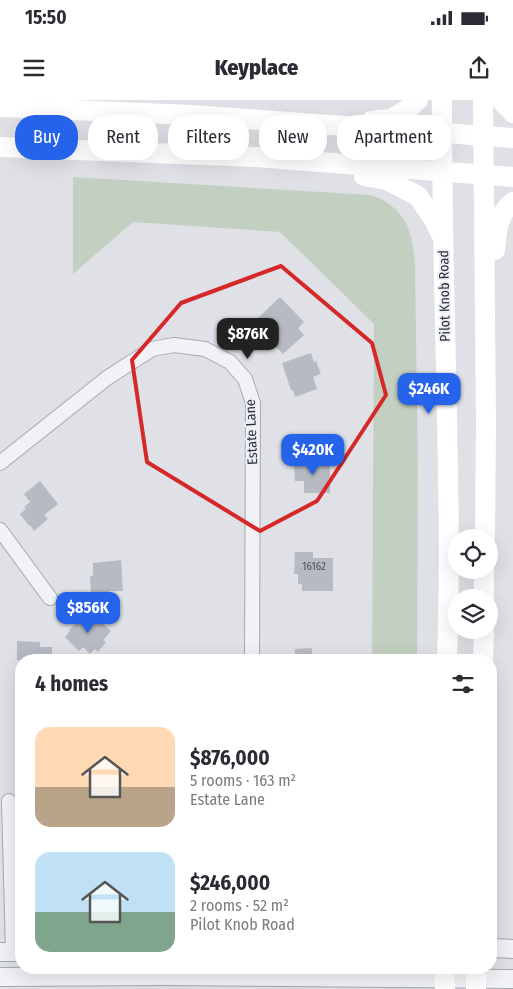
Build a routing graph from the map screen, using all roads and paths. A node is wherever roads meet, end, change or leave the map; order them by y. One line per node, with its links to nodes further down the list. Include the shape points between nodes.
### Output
1 (418, 100): 7 (main road)
2 (442, 100): 8 (main road)
3 (483, 100): 11 (main road)
4 (501, 100): 6 (main road)
5 (0, 107): 9 (main road)
6 (513, 113)
7 (397, 115)
8 (442, 115)
9 (337, 125)
10 (451, 134): 11 (main road)
11 (483, 136): 12 (main road); 17 (main road)
12 (513, 138)
13 (0, 147): 14 (main road)
14 (256, 157): 16 (main road); 20 (main road, via 387,180 399,185 418,196)
15 (443, 160): 16 (main road, Pilot Knob Road)
16 (443, 171): 17 (main road); 20 (main road, Pilot Knob Road)
17 (484, 175): 18 (main road); 21 (main road)
18 (513, 177)
19 (513, 202): 21 (main road, via 504,211 497,228)
20 (443, 239): 28 (main road, Pilot Knob Road)
21 (485, 334): 23 (main road)
22 (0, 463): 27 (street, Estate Lane, via 107,378 152,348 174,345 205,348 230,362 245,379 253,403)
23 (485, 529)
24 (0, 530): 25 (street)
25 (50, 598)
26 (484, 639): 29 (main road)
27 (252, 654)
28 (447, 654)
29 (483, 654)
30 (10, 801): 33 (street)
31 (497, 948): 32 (street)
32 (513, 948)
33 (11, 952)
34 (444, 978): 35 (street); 37 (street, via 164,976)
35 (476, 979): 36 (street)
36 (513, 979)
37 (8, 981)

